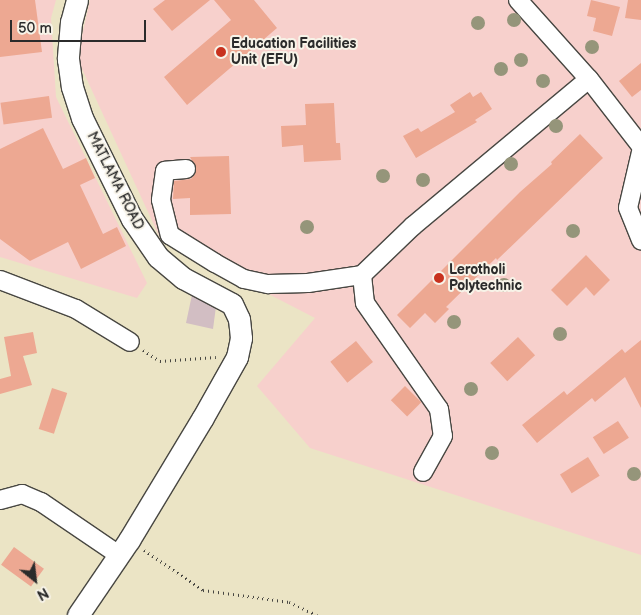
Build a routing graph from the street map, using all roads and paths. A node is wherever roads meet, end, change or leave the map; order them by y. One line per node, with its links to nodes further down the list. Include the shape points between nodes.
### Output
1 (77, 0): 11 (street, MATLAMA ROAD, via 71,22 68,59 72,87 82,118 132,219 158,257 183,278 232,304 239,319 241,338)
2 (518, 0): 3 (street)
3 (589, 79): 4 (street); 8 (street, via 413,226)
4 (641, 146)
5 (641, 152): 7 (street, via 628,208)
6 (186, 169): 8 (street, via 165,171 161,200 170,235 215,263 244,279 268,284 308,283)
7 (641, 240)
8 (362, 275): 12 (street, via 365,302 439,409 443,436)
9 (0, 280): 10 (street, via 76,310)
10 (130, 342): 11 (path, via 160,361)
11 (237, 357): 14 (street, MATLAMA ROAD)
12 (423, 472)
13 (0, 500): 14 (street, via 22,494)
14 (124, 547): 15 (street, MATLAMA ROAD); 16 (path, via 203,590 289,602)
15 (78, 615)
16 (317, 615)

